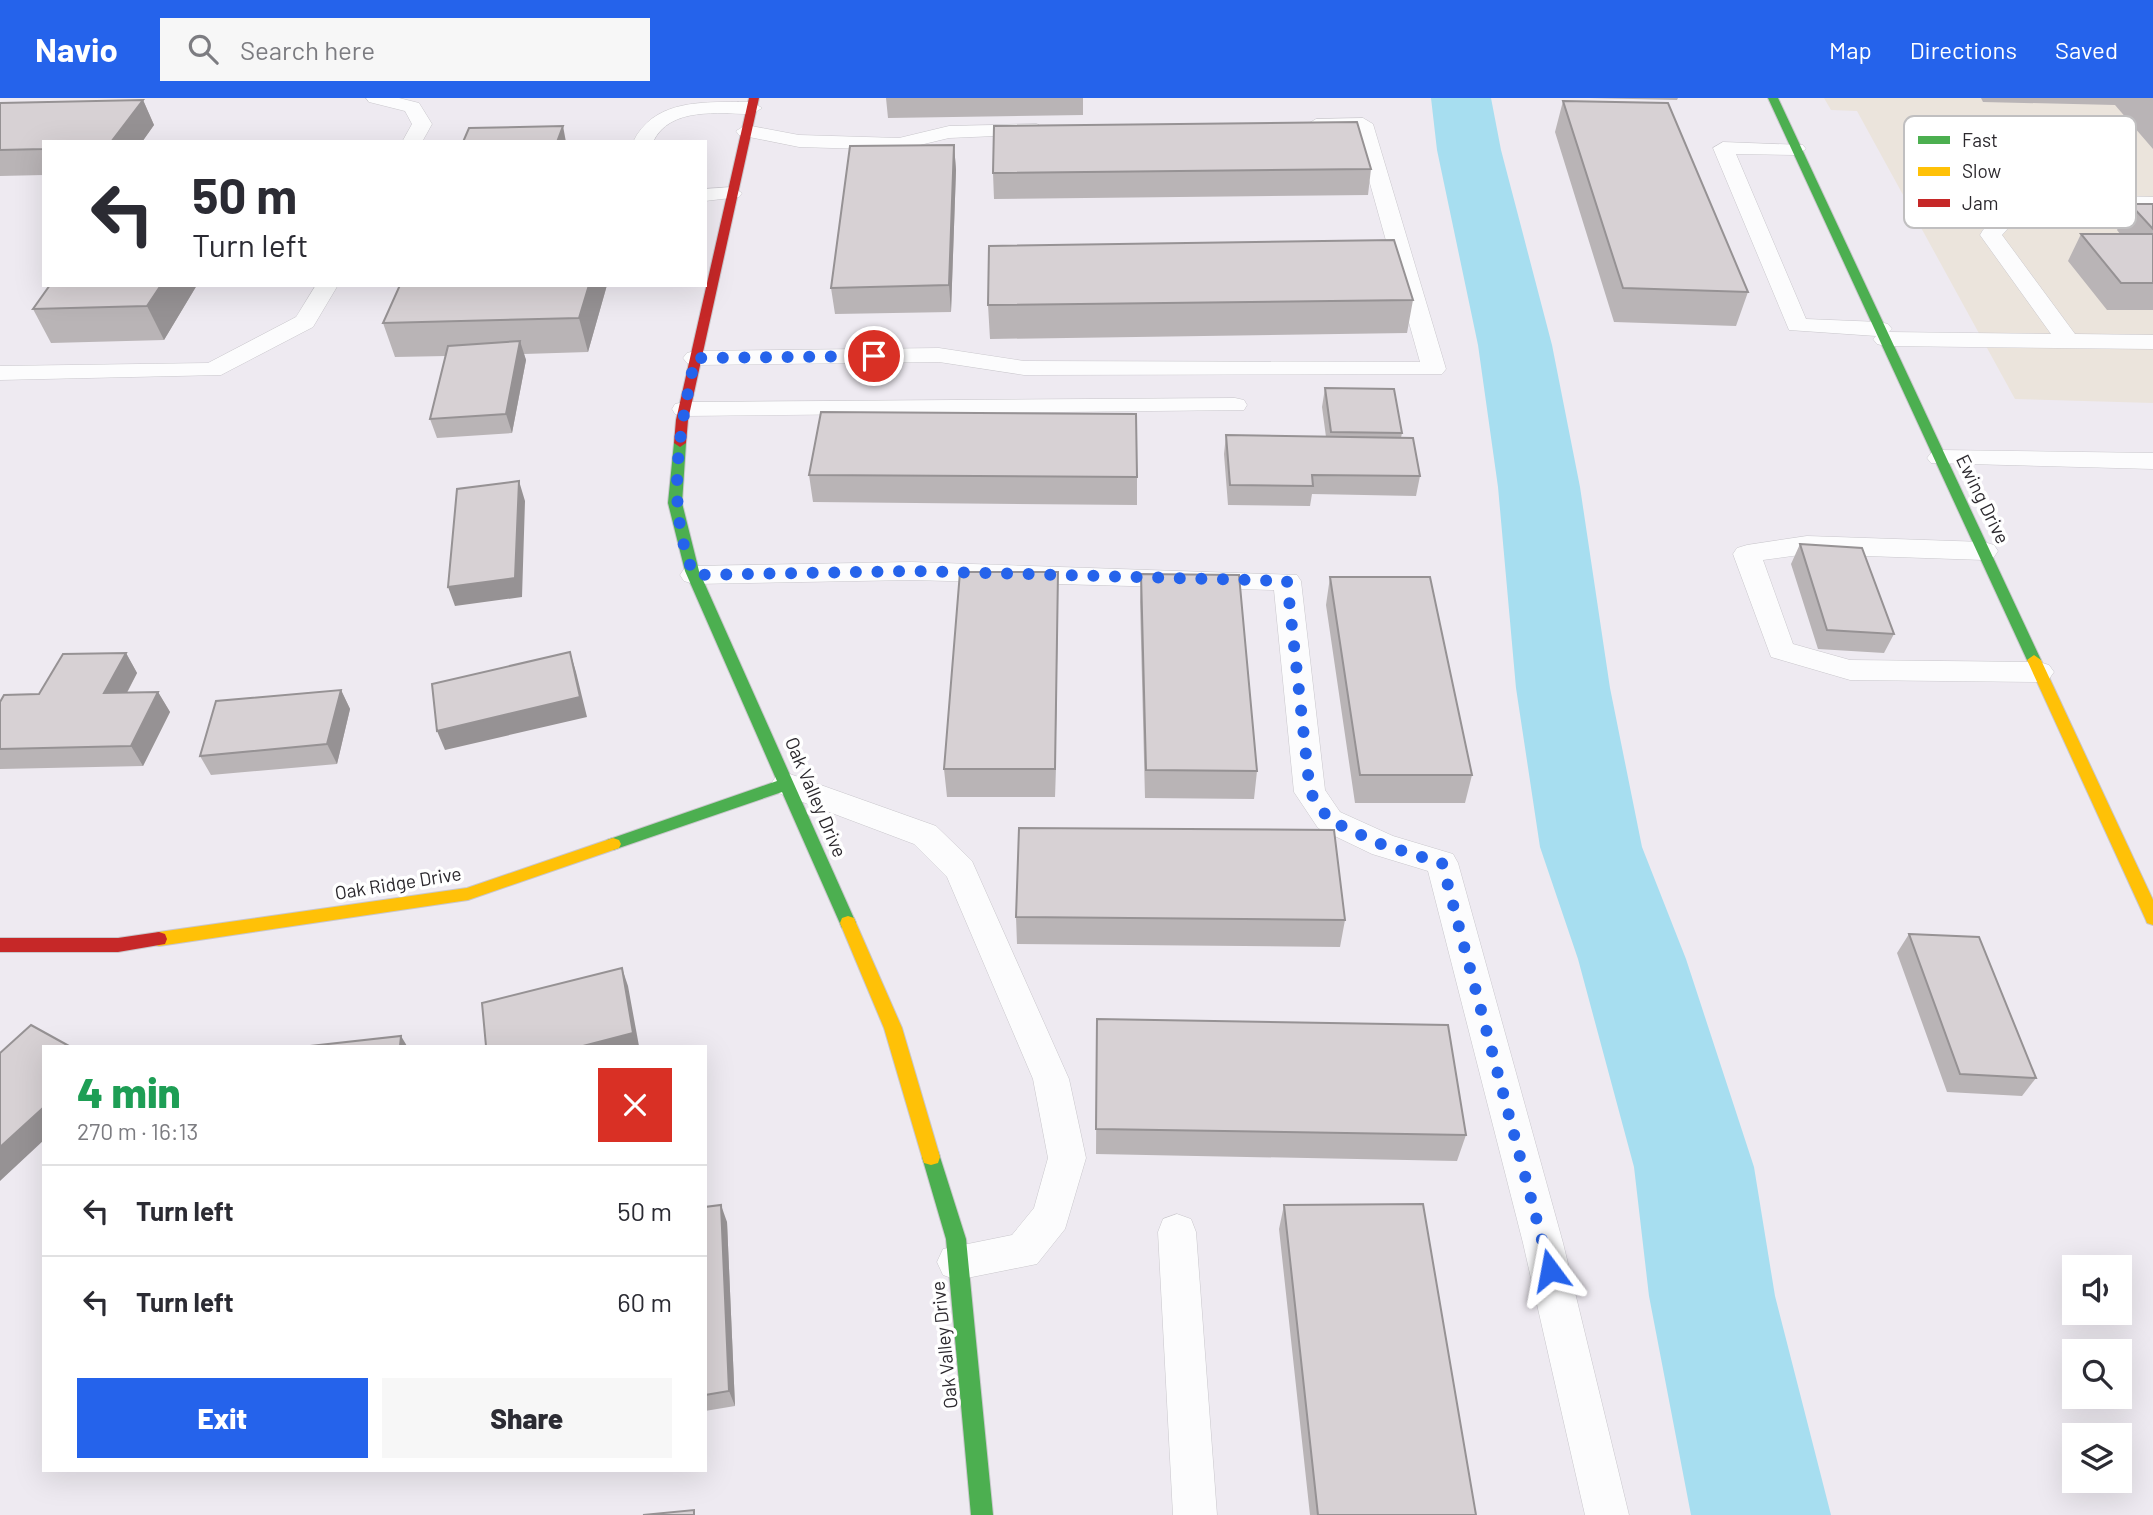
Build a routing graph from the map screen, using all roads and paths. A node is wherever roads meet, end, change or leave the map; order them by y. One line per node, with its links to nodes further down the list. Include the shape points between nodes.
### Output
1 (376, 98): 7 (lane, via 412,107 422,124)
2 (1773, 98): 9 (street, Ewing Drive)
3 (753, 103): 6 (street, Oak Valley Drive); 8 (lane, via 665,117 645,132)
4 (1294, 125): 17 (lane, via 1363,124 1434,369 1024,368 939,355)
5 (1059, 130): 6 (lane, via 949,132 899,144 799,141)
6 (746, 131): 10 (street, Oak Valley Drive)
7 (413, 140)
8 (643, 140)
9 (1796, 149): 14 (street, Ewing Drive); 14 (lane, via 1723,148 1797,324)
10 (732, 193): 11 (lane); 17 (street, Oak Valley Drive)
11 (707, 195)
12 (1997, 228): 15 (lane, via 1991,235)
13 (326, 287): 18 (lane, via 305,323 213,370)
14 (1882, 334): 15 (lane); 21 (street, Ewing Drive)
15 (2068, 341): 16 (lane)
16 (2153, 342)
17 (695, 358): 20 (street, Oak Valley Drive)
18 (0, 373)
19 (1234, 405): 20 (lane)
20 (684, 409): 24 (street, Oak Valley Drive, via 675,503)
21 (1940, 458): 22 (lane); 23 (street, Ewing Drive)
22 (2153, 461)
23 (1984, 551): 25 (street, Ewing Drive); 25 (lane, via 1807,545 1747,554 1781,650 1850,670)
24 (694, 575): 26 (street, Oak Valley Drive); 33 (lane, via 912,571 1287,581 1310,792 1329,820 1383,845 1442,863 1544,1243)
25 (2039, 672): 27 (street, Ewing Drive)
26 (787, 784): 28 (street, Oak Ridge Drive, via 468,894 118,945); 30 (street, Oak Valley Drive, via 893,1028 956,1239); 30 (lane, via 925,835 960,870 1051,1079 1068,1158 1051,1217 1023,1251)
27 (2153, 918)
28 (0, 945)
29 (1177, 1232): 32 (lane)
30 (957, 1262): 31 (street, Oak Valley Drive)
31 (982, 1515)
32 (1195, 1515)
33 (1607, 1515)

